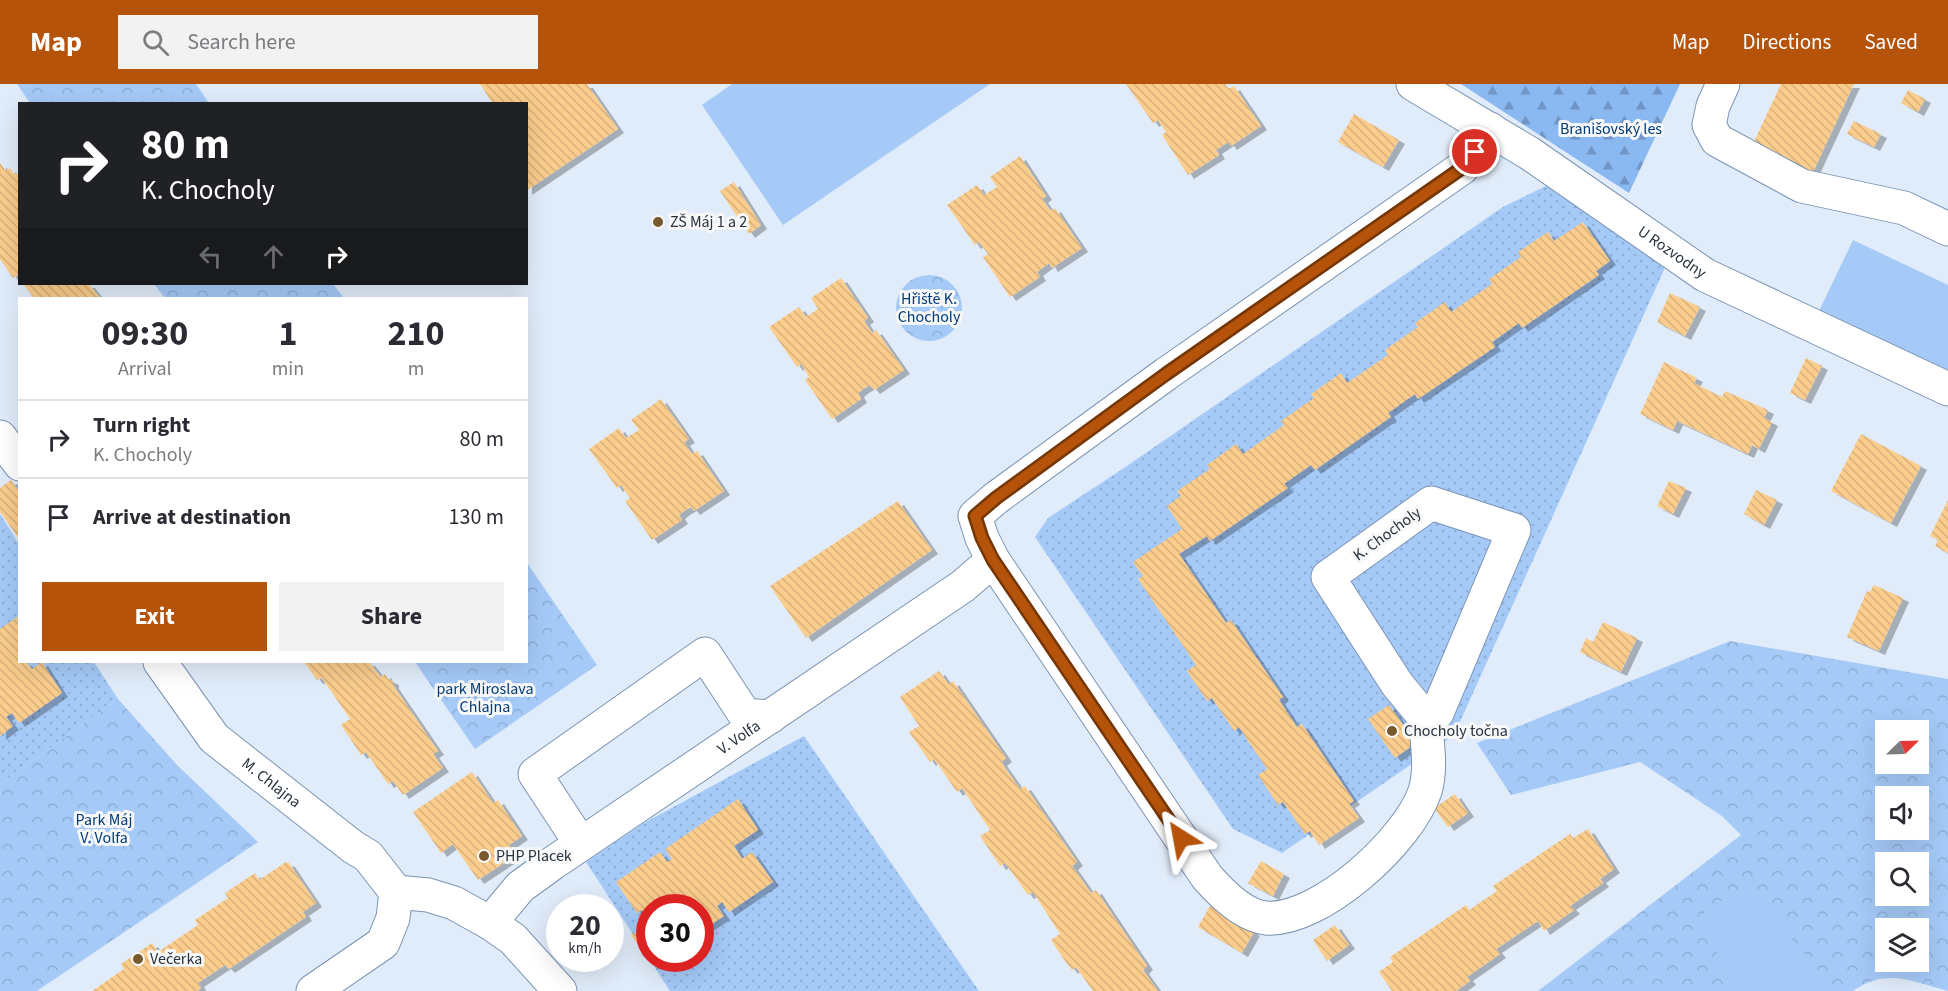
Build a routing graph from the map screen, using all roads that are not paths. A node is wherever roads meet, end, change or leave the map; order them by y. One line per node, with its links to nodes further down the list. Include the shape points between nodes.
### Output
1 (1413, 84): 3 (street, U Rozvodny)
2 (1723, 84): 4 (street, via 1709,125 1717,140 1802,186 1904,208)
3 (1490, 129): 5 (street, U Rozvodny, via 1705,275); 8 (street, via 1462,168 1166,374 975,516)
4 (1948, 229)
5 (1948, 389)
6 (0, 437): 7 (street)
7 (18, 461)
8 (993, 560): 10 (street, V. Volfa, via 963,586); 11 (street, via 1207,877 1232,902 1265,918 1306,909 1333,894 1394,842 1425,791 1429,765)
9 (161, 663): 13 (street, M. Chlajna, via 214,738 368,855)
10 (770, 717): 12 (street, V. Volfa); 12 (street, via 745,715 705,654 536,774)
11 (1425, 718): 11 (street, K. Chocholy, via 1437,712 1514,530 1431,502 1328,577 1397,684)
12 (581, 844): 14 (street, V. Volfa, via 520,887)
13 (396, 892): 14 (street, via 428,895 454,903); 15 (street, via 393,918 383,943)
14 (490, 922): 16 (street, via 513,939)
15 (313, 991)
16 (561, 991)

